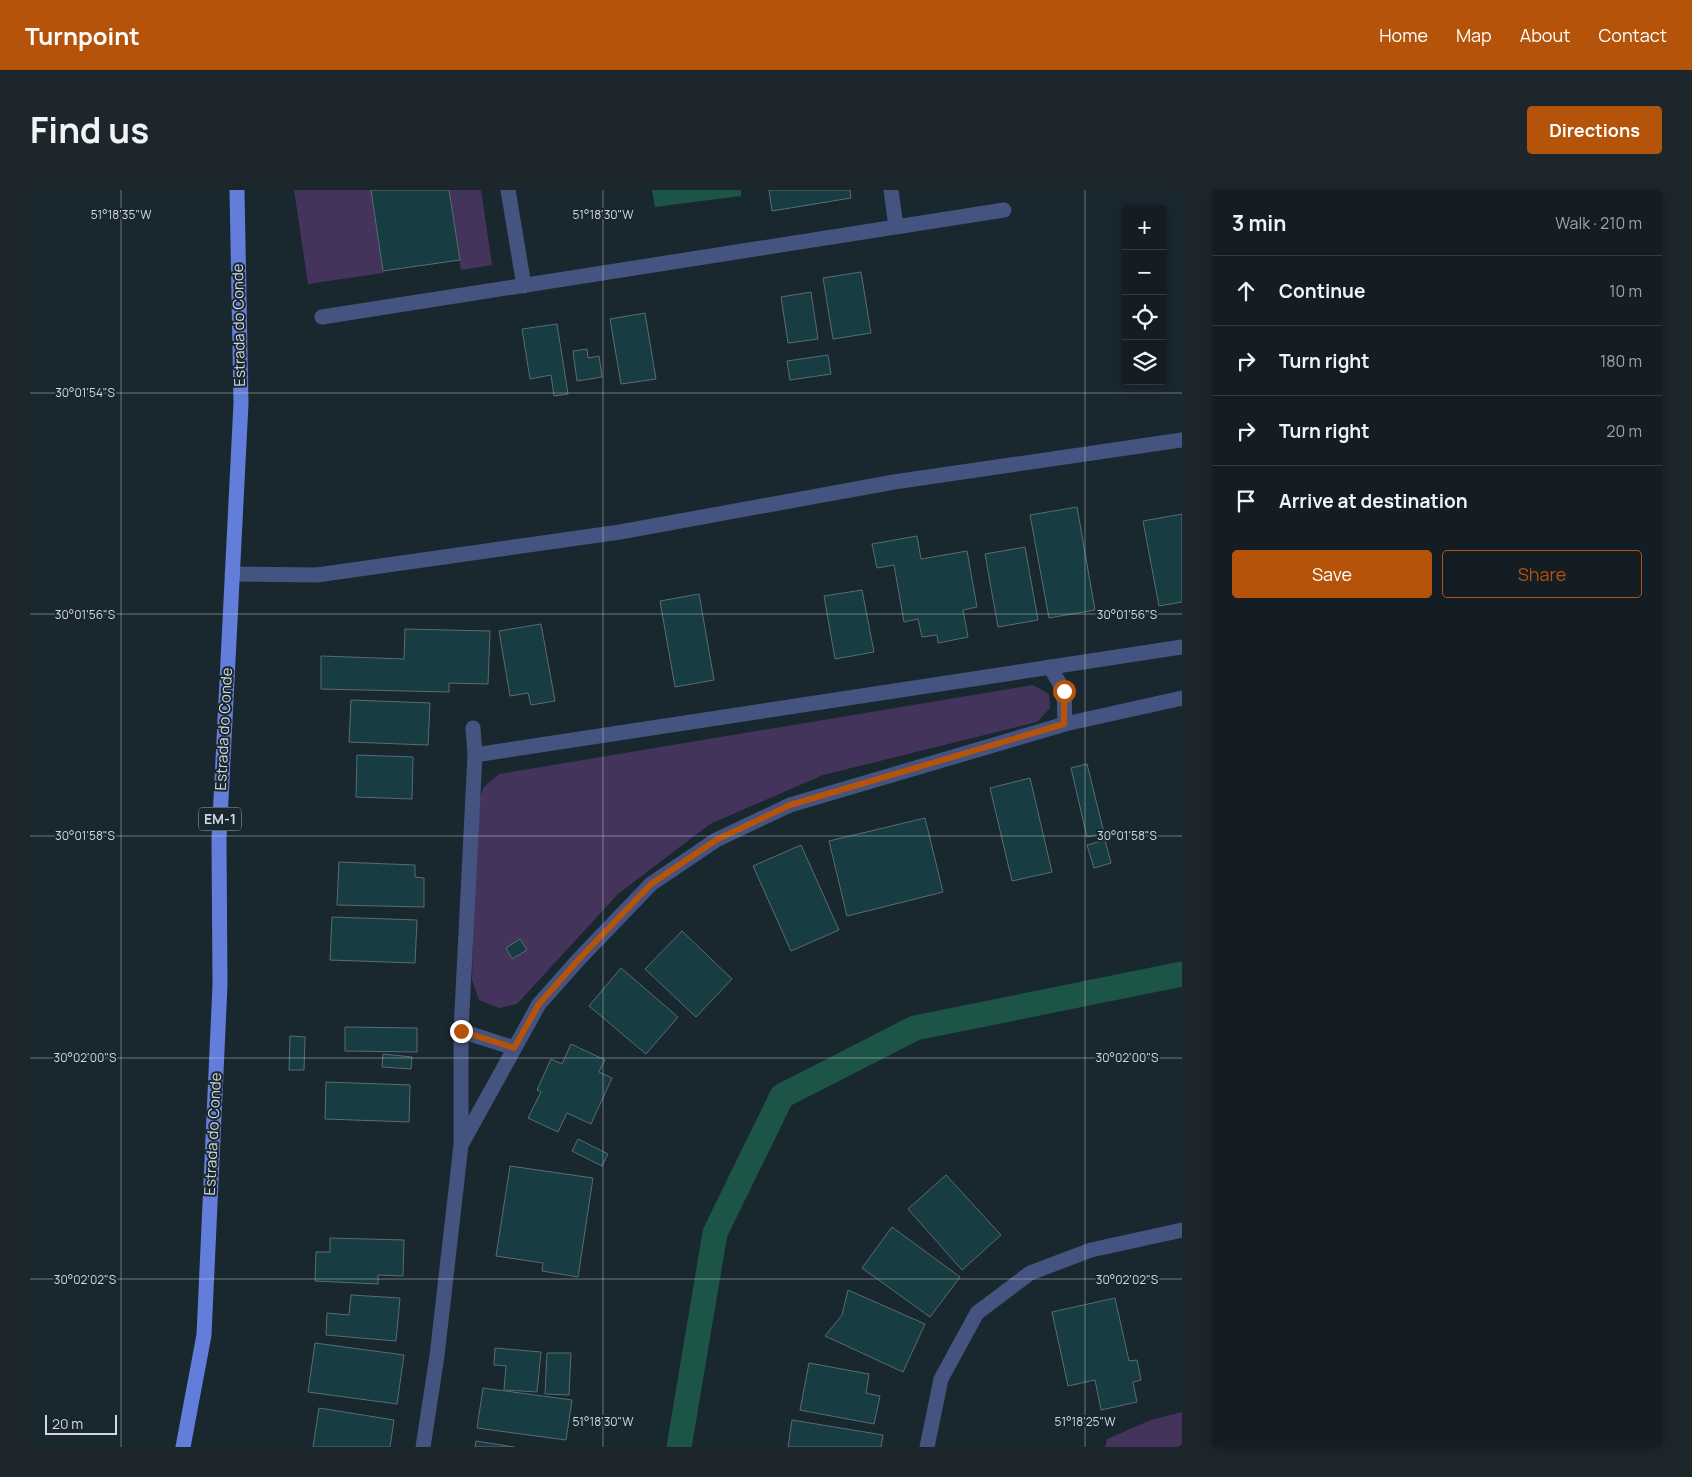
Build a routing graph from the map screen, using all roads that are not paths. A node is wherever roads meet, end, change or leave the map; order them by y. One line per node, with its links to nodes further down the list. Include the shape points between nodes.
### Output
1 (237, 190): 9 (main road, Estrada do Conde / EM-1, via 241,403)
2 (508, 190): 6 (street)
3 (891, 190): 5 (street)
4 (1004, 210): 5 (street)
5 (896, 227): 6 (street)
6 (524, 286): 7 (street)
7 (322, 317)
8 (1182, 440): 9 (street, via 894,482 620,532 347,571 317,575)
9 (232, 574): 20 (main road, Estrada do Conde / EM-1, via 219,838 220,985 204,1335)
10 (1182, 647): 11 (street)
11 (1050, 667): 13 (street, via 1064,691); 15 (street)
12 (1182, 698): 13 (street)
13 (1064, 724): 17 (street, via 790,805 716,840 651,884 539,1004)
14 (473, 728): 15 (street)
15 (475, 755): 16 (street)
16 (461, 1031): 17 (street); 18 (street)
17 (514, 1048): 18 (street)
18 (461, 1145): 21 (street, via 438,1356)
19 (1182, 1230): 22 (street, via 1091,1250 1030,1273 977,1313 941,1379)
20 (184, 1447)
21 (424, 1447)
22 (927, 1447)

